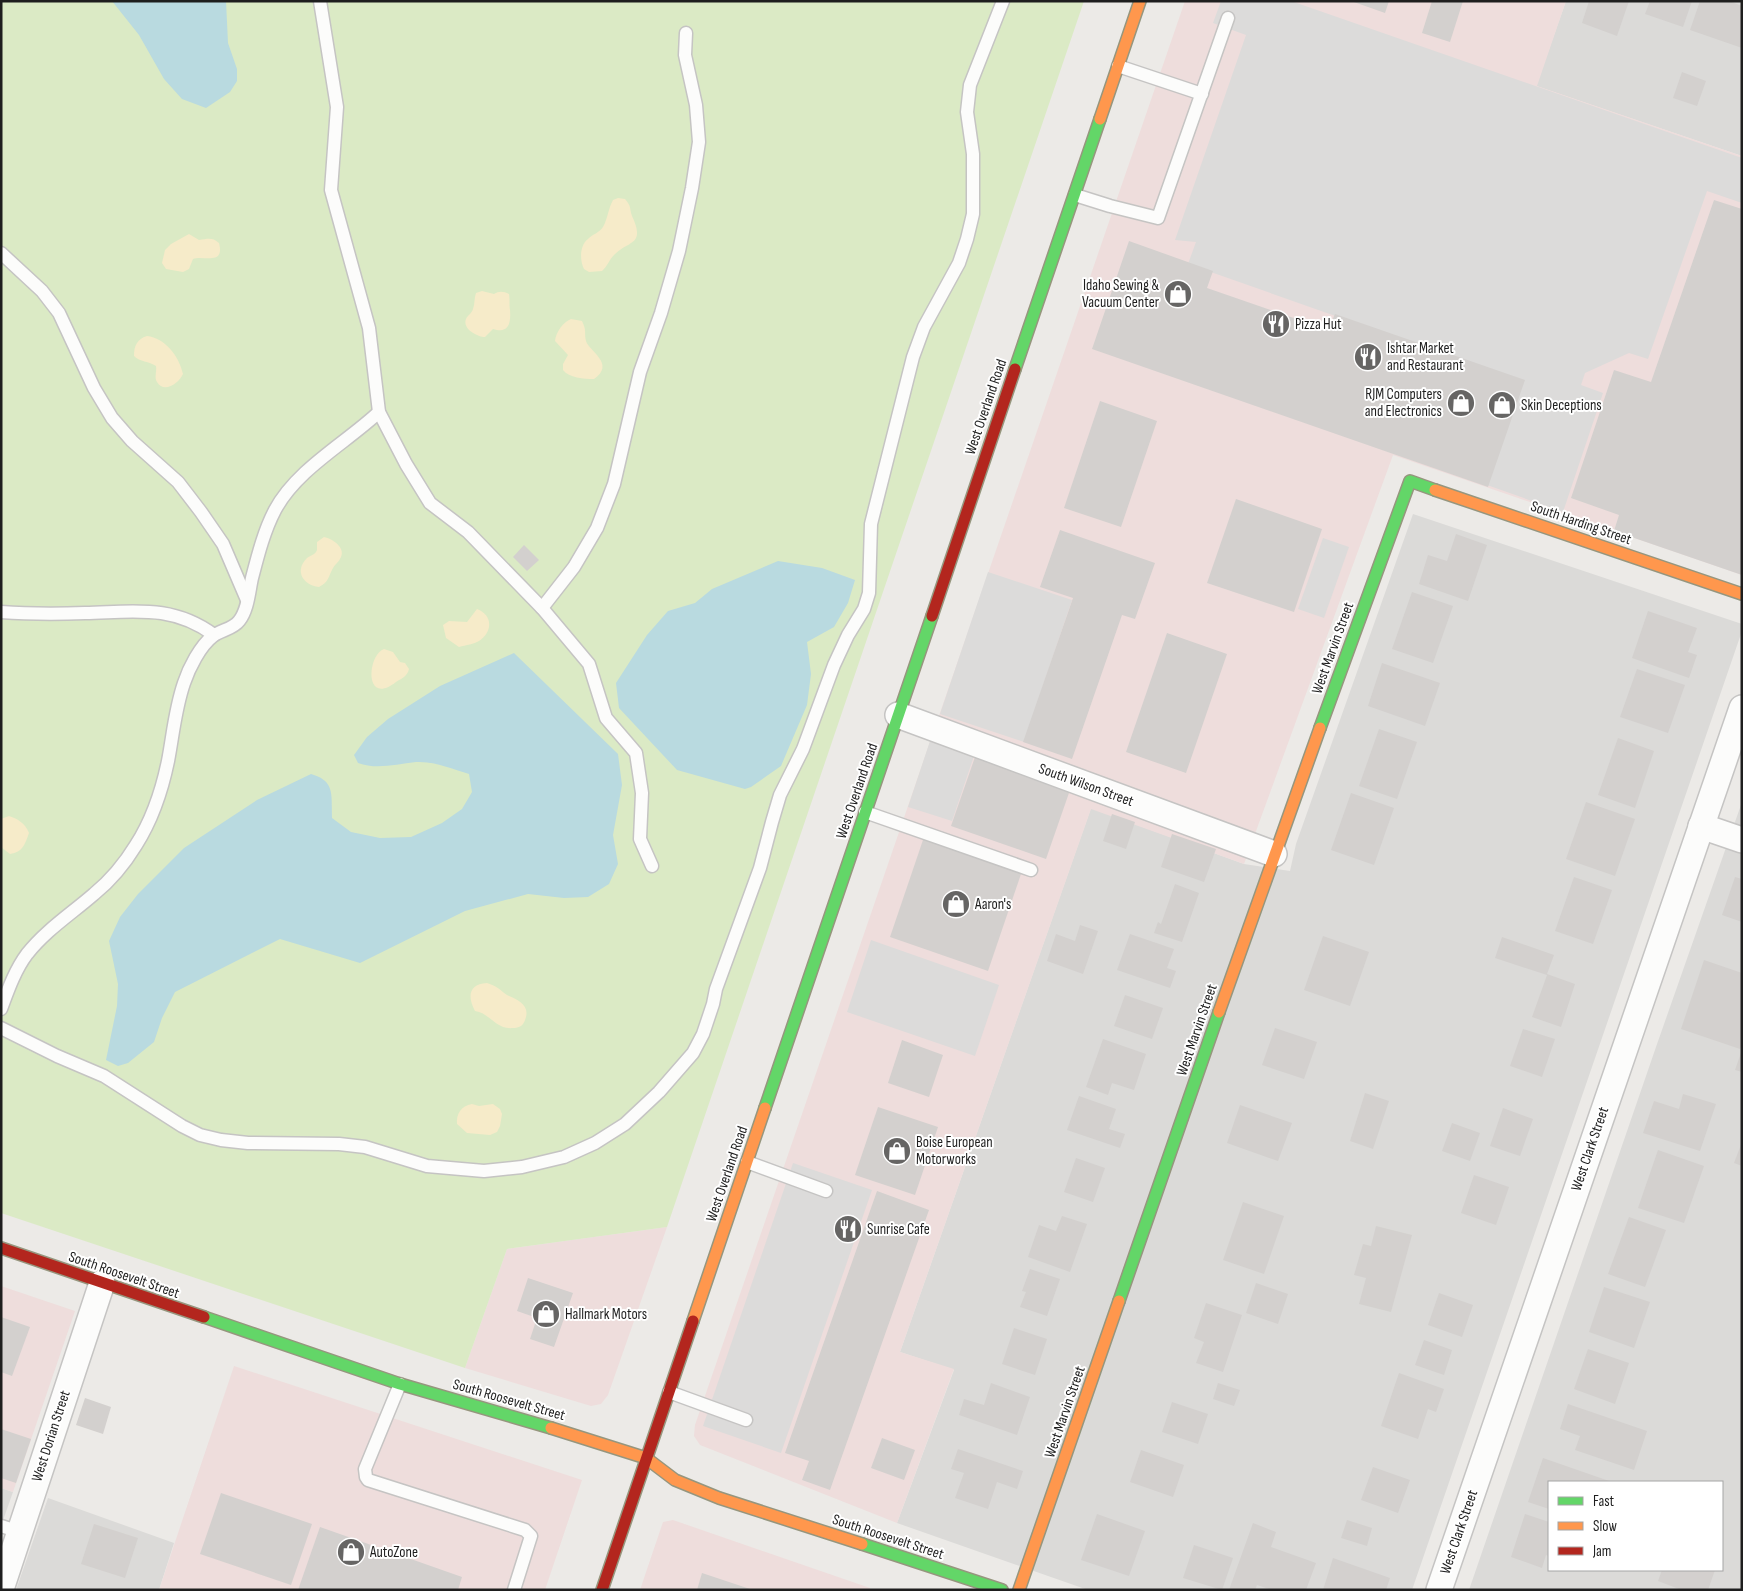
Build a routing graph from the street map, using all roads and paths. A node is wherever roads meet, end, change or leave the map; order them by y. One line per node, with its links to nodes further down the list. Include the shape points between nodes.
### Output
1 (320, 1): 10 (lane, via 337,107 331,190 369,328)
2 (1003, 1): 26 (lane, via 970,85 967,112 973,154 973,214 959,263 924,327 913,357 871,524 869,593 864,609 834,665 803,749 780,795 760,868 703,1034 693,1053 658,1092 625,1124 564,1157 522,1167 455,1170 427,1166 356,1146 248,1144 200,1135 104,1076)
3 (1140, 1): 6 (street, West Overland Road)
4 (1228, 18): 7 (lane)
5 (686, 33): 14 (lane, via 685,55 696,104 699,142 679,251 640,372 614,484 588,544)
6 (1118, 66): 7 (lane); 8 (street, West Overland Road)
7 (1202, 94): 8 (lane, via 1158,218)
8 (1074, 195): 18 (street, West Overland Road)
9 (1, 253): 13 (lane, via 42,291 59,313 94,388 112,418 132,441 178,482 201,512 223,544)
10 (379, 412): 13 (lane, via 304,475 276,509 258,556); 14 (lane, via 430,503 468,532)
11 (1410, 481): 12 (street, South Harding Street); 22 (street, West Marvin Street)
12 (1742, 594)
13 (247, 600): 16 (lane, via 239,622)
14 (542, 608): 23 (lane, via 588,664 606,718 636,754 642,793 640,839)
15 (1, 612): 16 (lane, via 35,615 164,613 199,624)
16 (214, 635): 25 (lane, via 195,657 184,682 159,796 136,845 96,893 59,922 26,956 17,969)
17 (1742, 708): 20 (street, West Clark Street)
18 (898, 715): 19 (street, West Overland Road); 22 (street, South Wilson Street)
19 (865, 812): 24 (lane); 27 (street, West Overland Road)
20 (1701, 826): 21 (street); 41 (street, West Clark Street)
21 (1742, 840)
22 (1274, 854): 40 (street, West Marvin Street)
23 (652, 866)
24 (1032, 870)
25 (1, 1009)
26 (1, 1028)
27 (747, 1162): 28 (lane); 32 (street, West Overland Road)
28 (826, 1191)
29 (1, 1248): 30 (street, South Roosevelt Street)
30 (102, 1283): 31 (street, South Roosevelt Street); 35 (street, West Dorian Street)
31 (400, 1384): 34 (street, South Roosevelt Street); 37 (lane, via 365,1469 366,1477 525,1530 531,1536)
32 (669, 1392): 33 (lane); 34 (street, West Overland Road)
33 (746, 1420)
34 (646, 1458): 38 (street, West Overland Road); 39 (street, South Roosevelt Street, via 675,1480 719,1498)
35 (11, 1529): 36 (street, West Dorian Street)
36 (1, 1589)
37 (514, 1590)
38 (602, 1590)
39 (1002, 1590)
40 (1019, 1590)
41 (1439, 1590)

